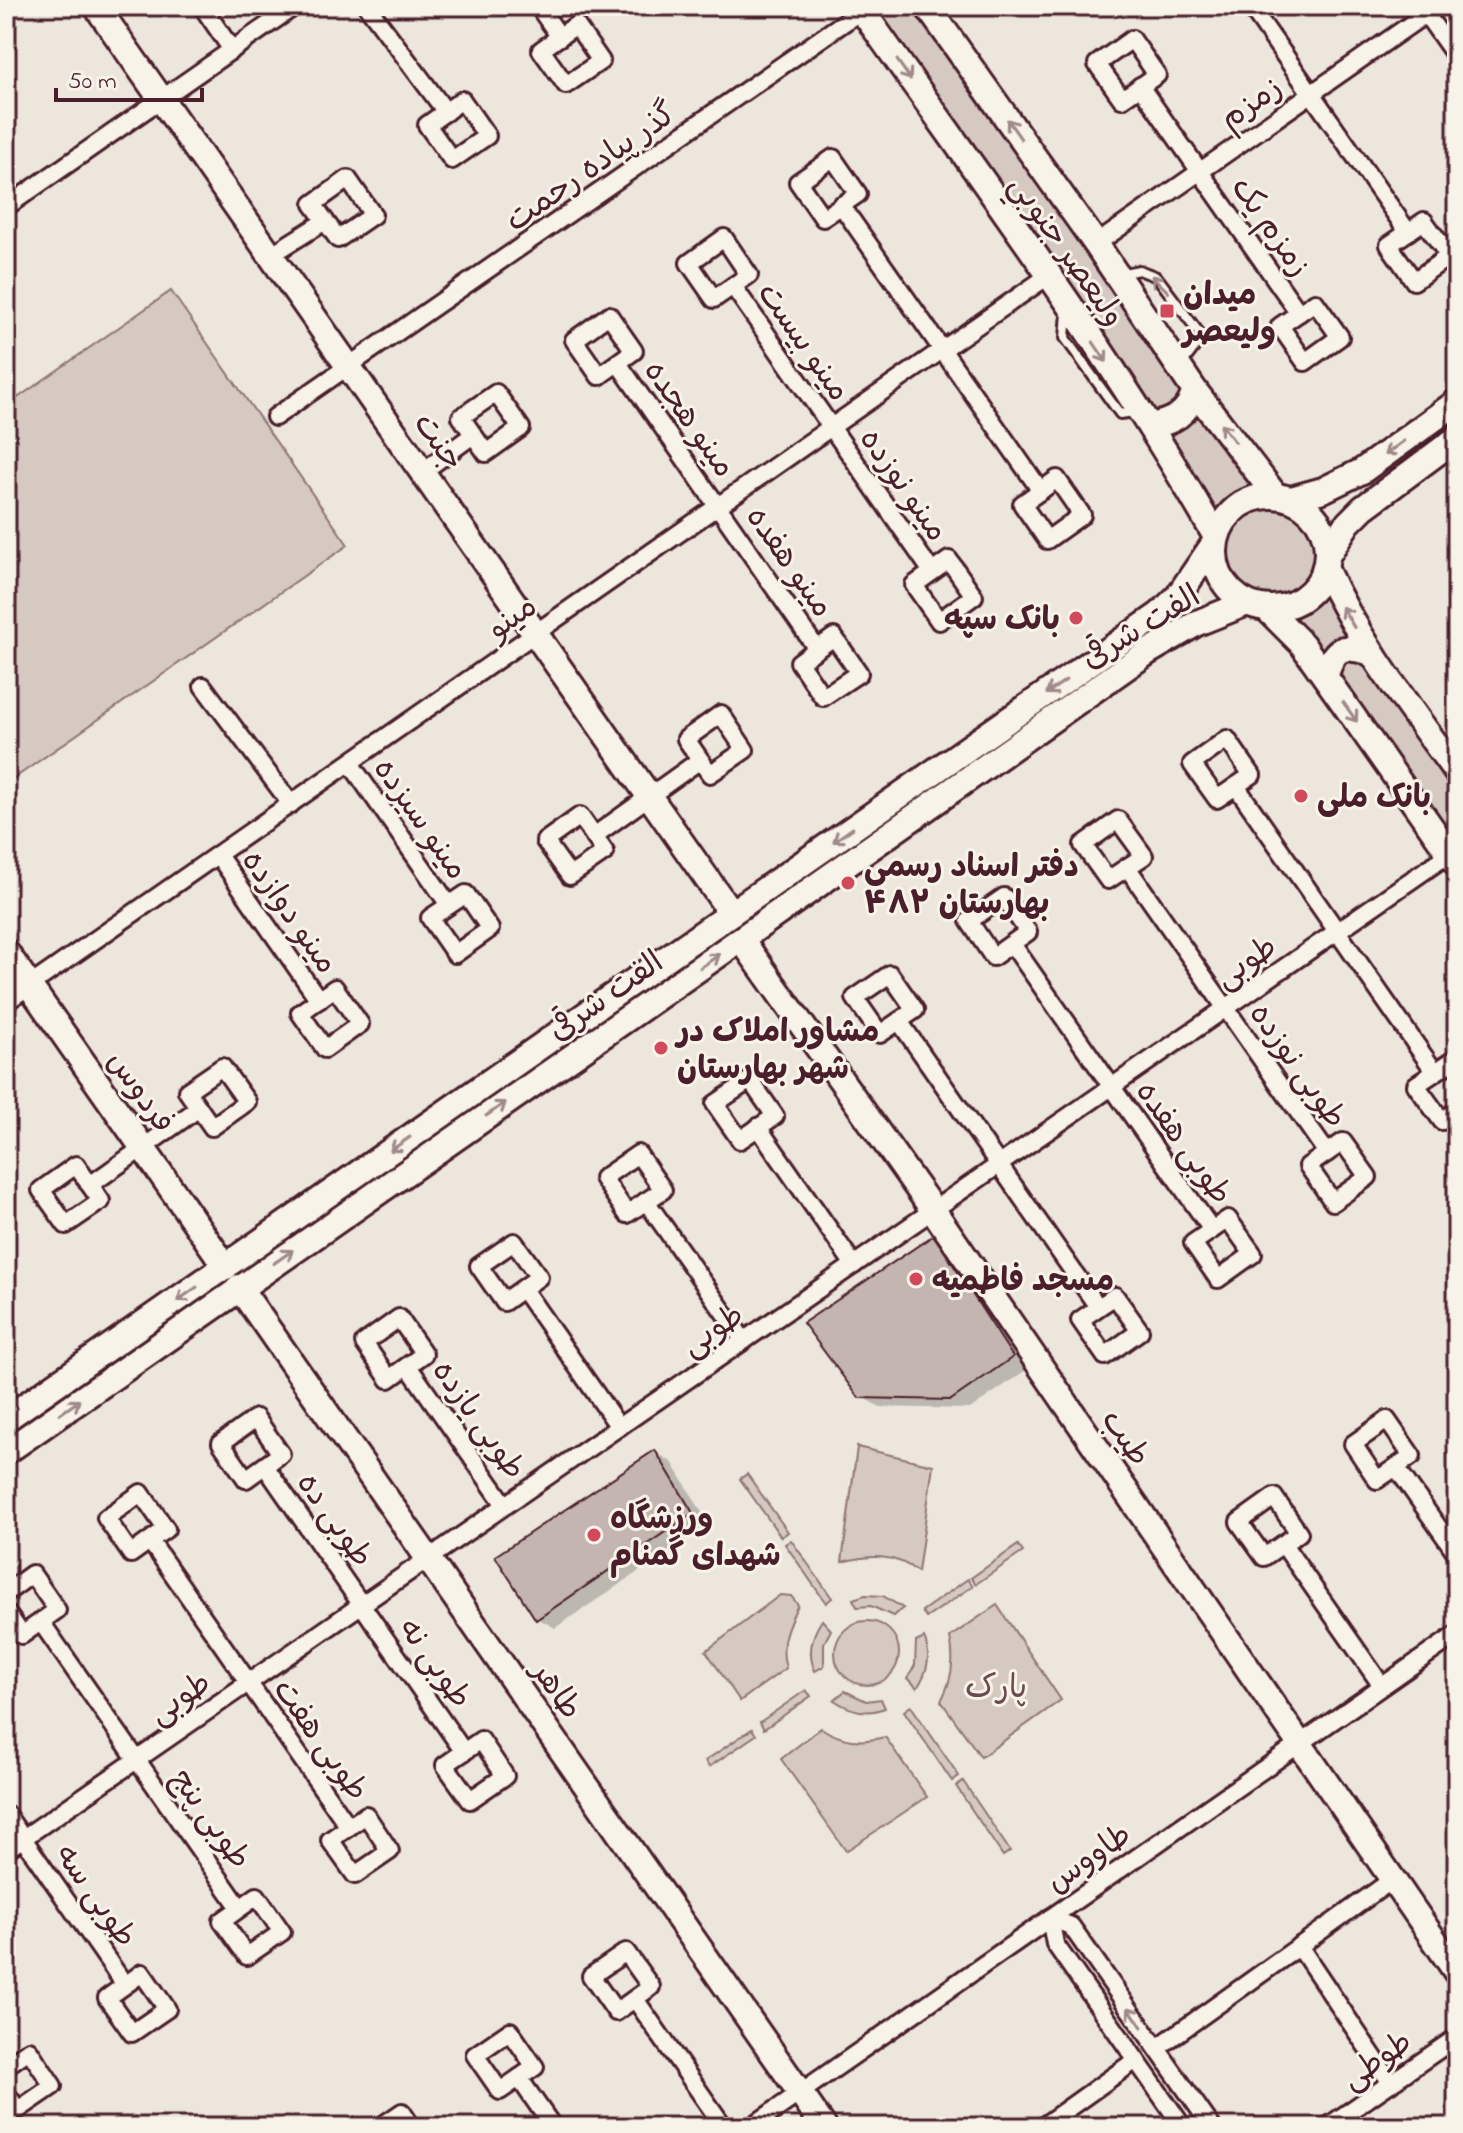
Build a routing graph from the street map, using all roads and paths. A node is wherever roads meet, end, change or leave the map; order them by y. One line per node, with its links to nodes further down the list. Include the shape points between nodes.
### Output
1 (96, 6): 15 (main road, جنت)
2 (202, 6): 11 (street)
3 (295, 6): 11 (street)
4 (367, 6): 16 (street)
5 (538, 6): 10 (street)
6 (927, 6): 22 (main road, وليعصر جنوبي, one-way to 6)
7 (1250, 6): 14 (street)
8 (861, 8): 25 (main road, وليعصر جنوبي, one-way to 25); 30 (street, گذر پیاده رحمت)
9 (1428, 9): 12 (street); 14 (street, زمزم)
10 (560, 37)
11 (232, 50): 15 (street)
12 (1457, 58)
13 (1140, 86): 17 (street, زمزم یک)
14 (1311, 94): 17 (street, زمزم); 21 (street)
15 (161, 99): 19 (street); 23 (main road, جنت)
16 (446, 112)
17 (1200, 171): 22 (street, زمزم); 27 (street, زمزم یک)
18 (841, 205): 28 (street)
19 (6, 207)
20 (325, 221): 23 (street)
21 (1408, 232)
22 (1096, 244): 24 (main road, وليعصر جنوبي)
23 (271, 255): 30 (main road, جنت)
24 (1116, 275): 31 (main road, وليعصر جنوبي); 31 (lane, one-way to 24, via 1200,334 1157,277 1139,270)
25 (1048, 276): 28 (street, مینو); 35 (main road, وليعصر جنوبي, one-way to 35)
26 (733, 286): 36 (street, مینو بیست)
27 (1299, 313)
28 (943, 350): 36 (street, مینو); 40 (street)
29 (618, 363): 42 (street, مینو هجده)
30 (349, 368): 34 (street, گذر پیاده رحمت); 39 (main road, جنت)
31 (1179, 368): 32 (main road, وليعصر جنوبي)
32 (1195, 391): 35 (main road, via 1178,418); 41 (main road, وليعصر جنوبي, one-way to 32)
33 (1457, 402): 41 (main road, one-way to 41, via 1338,485)
34 (275, 417)
35 (1145, 418): 43 (main road, وليعصر جنوبي)
36 (831, 427): 42 (street, مینو); 45 (street, مینو نوزده)
37 (473, 435): 39 (street)
38 (1457, 438): 44 (main road, via 1363,508)
39 (422, 472): 47 (main road, جنت)
40 (1041, 491)
41 (1283, 497): 43 (main road, via 1245,501 1222,523); 44 (main road, via 1304,505 1322,527)
42 (718, 506): 47 (street, مینو); 48 (street, مینو هفده)
43 (1216, 540): 46 (main road, via 1217,571 1235,596); 63 (main road, الفت شرقی, one-way to 63, via 1160,614)
44 (1326, 562): 46 (main road, via 1308,594 1281,607); 49 (main road, one-way to 44, via 1343,610)
45 (932, 572)
46 (1256, 606): 50 (main road, via 1302,644); 65 (main road, الفت شرقی, via 1197,623 1148,652)
47 (535, 634): 53 (street, مینو); 56 (main road, جنت)
48 (817, 649)
49 (1369, 652): 50 (main road, via 1339,649); 54 (main road)
50 (1325, 676): 60 (main road, one-way to 60)
51 (203, 686): 57 (street)
52 (700, 760): 56 (street)
53 (350, 763): 57 (street, مینو); 62 (street, مینو سیزده)
54 (1457, 773)
55 (1236, 786): 64 (street)
56 (649, 797): 58 (street); 63 (main road, جنت)
57 (291, 804): 59 (street, مینو)
58 (594, 836)
59 (218, 855): 68 (street, مینو); 69 (street, مینو دوازده)
60 (1453, 859): 64 (street, طوبی)
61 (1127, 867): 71 (street, طوبی نوزده)
62 (449, 905)
63 (731, 913): 87 (main road, الفت شرقی, one-way to 87)
64 (1337, 931): 71 (street, طوبی); 74 (street)
65 (741, 939): 84 (main road, طیب); 87 (main road, الفت شرقی, one-way to 65)
66 (1012, 944): 75 (street, طوبی هفده)
67 (6, 952): 68 (main road, فردوس)
68 (30, 986): 70 (street, مینو); 79 (main road, فردوس)
69 (319, 1000)
70 (6, 1002)
71 (1225, 1008): 75 (street, طوبی); 80 (street, طوبی نوزده)
72 (899, 1021): 81 (street)
73 (1457, 1068): 74 (street, via 1452,1061)
74 (1435, 1072): 77 (street, via 1416,1085 1442,1121)
75 (1112, 1087): 81 (street, طوبی); 85 (street, طوبی هفده)
76 (199, 1108): 79 (street)
77 (1457, 1110)
78 (758, 1127): 86 (street)
79 (143, 1148): 82 (street); 87 (main road, فردوس)
80 (1327, 1153)
81 (999, 1165): 84 (street, طوبی); 89 (street)
82 (90, 1185)
83 (646, 1201): 90 (street)
84 (933, 1210): 86 (street, طوبی); 109 (main road, طیب)
85 (1212, 1230)
86 (854, 1265): 90 (street, طوبی)
87 (233, 1277): 92 (main road, الفت شرقی, one-way to 92); 94 (main road, الفت شرقی, one-way to 87); 101 (main road, طاهر)
88 (523, 1289): 93 (street)
89 (1098, 1307)
90 (744, 1341): 93 (street, طوبی)
91 (408, 1366): 97 (street, طوبی یازده)
92 (6, 1419)
93 (619, 1427): 97 (street, طوبی)
94 (6, 1452)
95 (265, 1466): 103 (street, طوبی ده)
96 (1396, 1467): 100 (street)
97 (505, 1505): 101 (street, طوبی)
98 (150, 1541): 107 (street, طوبی هفت)
99 (1283, 1544): 108 (street)
100 (1457, 1554)
101 (428, 1559): 103 (street, طوبی); 130 (main road, طاهر)
102 (6, 1593): 105 (street, via 32,1574 57,1610)
103 (361, 1605): 107 (street, طوبی); 110 (street, طوبی نه)
104 (6, 1612): 105 (street, via 22,1635)
105 (41, 1622): 111 (street, طوبی پنج)
106 (1457, 1634): 108 (street, طاووس)
107 (249, 1683): 111 (street, طوبی); 113 (street, طوبی هفت)
108 (1382, 1686): 109 (street, طاووس)
109 (1298, 1744): 116 (main road, طیب); 118 (street, طاووس)
110 (464, 1752)
111 (137, 1760): 114 (street, طوبی); 117 (street, طوبی پنج)
112 (6, 1814): 114 (street, طوبی سه)
113 (349, 1827)
114 (23, 1838): 115 (street, طوبی); 121 (street, طوبی سه)
115 (6, 1850)
116 (1392, 1880): 119 (street); 120 (main road, طیب)
117 (240, 1908)
118 (1050, 1918): 124 (street, one-way to 118, via 1071,1926); 126 (street, via 1055,1944); 130 (street, طاووس)
119 (1299, 1946): 124 (street); 128 (street)
120 (1457, 1973)
121 (125, 1985)
122 (635, 1999): 134 (street)
123 (1457, 2037): 128 (street, طوطی)
124 (1157, 2048): 139 (street)
125 (8, 2060): 129 (street, via 29,2050 53,2086 18,2110)
126 (1136, 2060): 137 (street); 138 (street)
127 (519, 2078): 133 (street)
128 (1391, 2083): 140 (street, طوطی)
129 (6, 2093)
130 (800, 2093): 135 (street, طاووس); 136 (main road, طاهر)
131 (380, 2127): 132 (street, via 402,2112)
132 (412, 2127)
133 (553, 2127)
134 (724, 2127)
135 (751, 2127)
136 (824, 2127)
137 (1042, 2127)
138 (1183, 2127)
139 (1212, 2127)
140 (1327, 2127)

